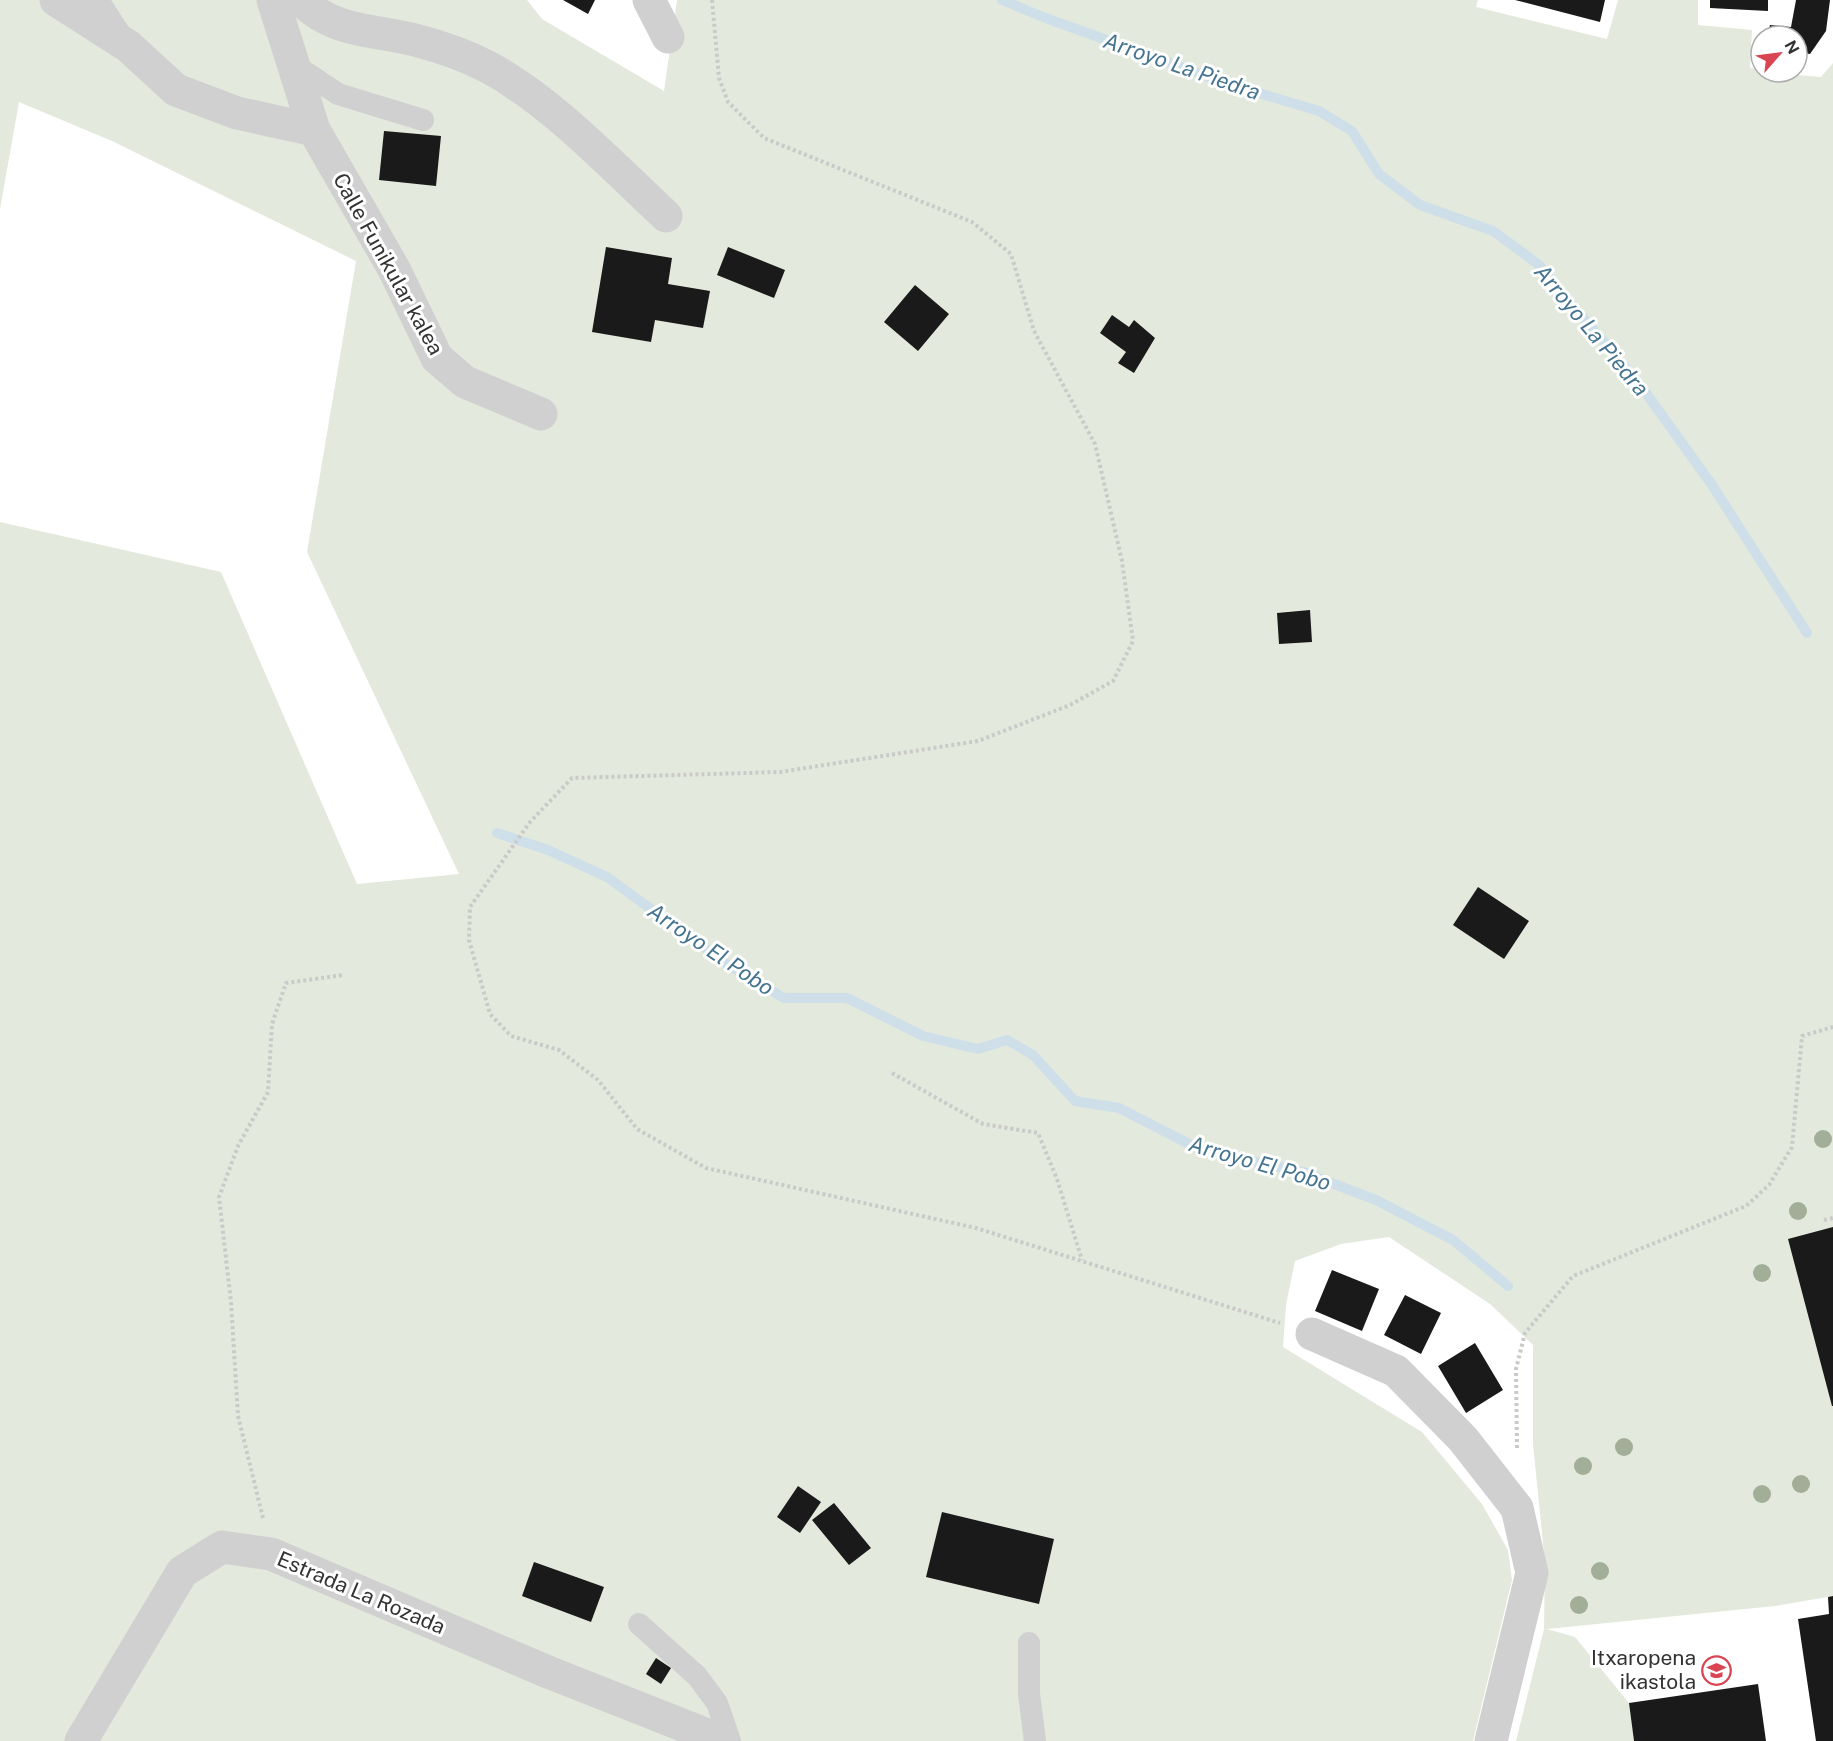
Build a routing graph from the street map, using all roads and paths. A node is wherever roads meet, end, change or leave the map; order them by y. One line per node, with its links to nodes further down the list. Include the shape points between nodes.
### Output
1 (56, 0): 8 (street)
2 (98, 0): 8 (lane)
3 (273, 0): 9 (street, Calle Funikular kalea)
4 (302, 0): 12 (street, via 312,12 353,29 415,40 487,67 557,115)
5 (649, 0): 7 (street)
6 (712, 0): 19 (path, via 719,78 728,102 764,138 972,222 1011,254 1035,331 1095,444 1122,561 1133,641 1113,681 1070,705 978,741 780,772 572,778 530,822 470,907 469,940 490,1014 511,1035 559,1050 598,1080 637,1129 706,1168 976,1228)
7 (668, 37)
8 (128, 46): 11 (street, via 176,90 237,113)
9 (293, 64): 10 (lane, via 338,94); 11 (street, Calle Funikular kalea)
10 (423, 120)
11 (314, 129): 13 (street, Calle Funikular kalea, via 394,269 437,358 465,382)
12 (666, 216)
13 (541, 414)
14 (343, 975): 22 (path, via 286,982 272,1024 268,1092 238,1146 219,1197 238,1416)
15 (1833, 1027): 21 (path, via 1802,1036 1792,1147 1769,1185 1746,1206 1573,1276 1525,1333 1516,1369)
16 (892, 1073): 19 (path, via 983,1124 1038,1133)
17 (1833, 1218): 18 (path)
18 (1824, 1220)
19 (1082, 1260): 20 (path)
20 (1312, 1334): 29 (street, via 1396,1371 1463,1439 1517,1508 1532,1573)
21 (1517, 1450)
22 (271, 1554): 25 (street, Estrada La Rozada, via 222,1547 182,1572); 26 (street, Estrada La Rozada, via 548,1672)
23 (639, 1624): 27 (lane, via 697,1676 717,1703)
24 (1029, 1643): 28 (lane, via 1029,1694)
25 (81, 1741)
26 (723, 1741)
27 (730, 1741)
28 (1035, 1741)
29 (1491, 1741)

